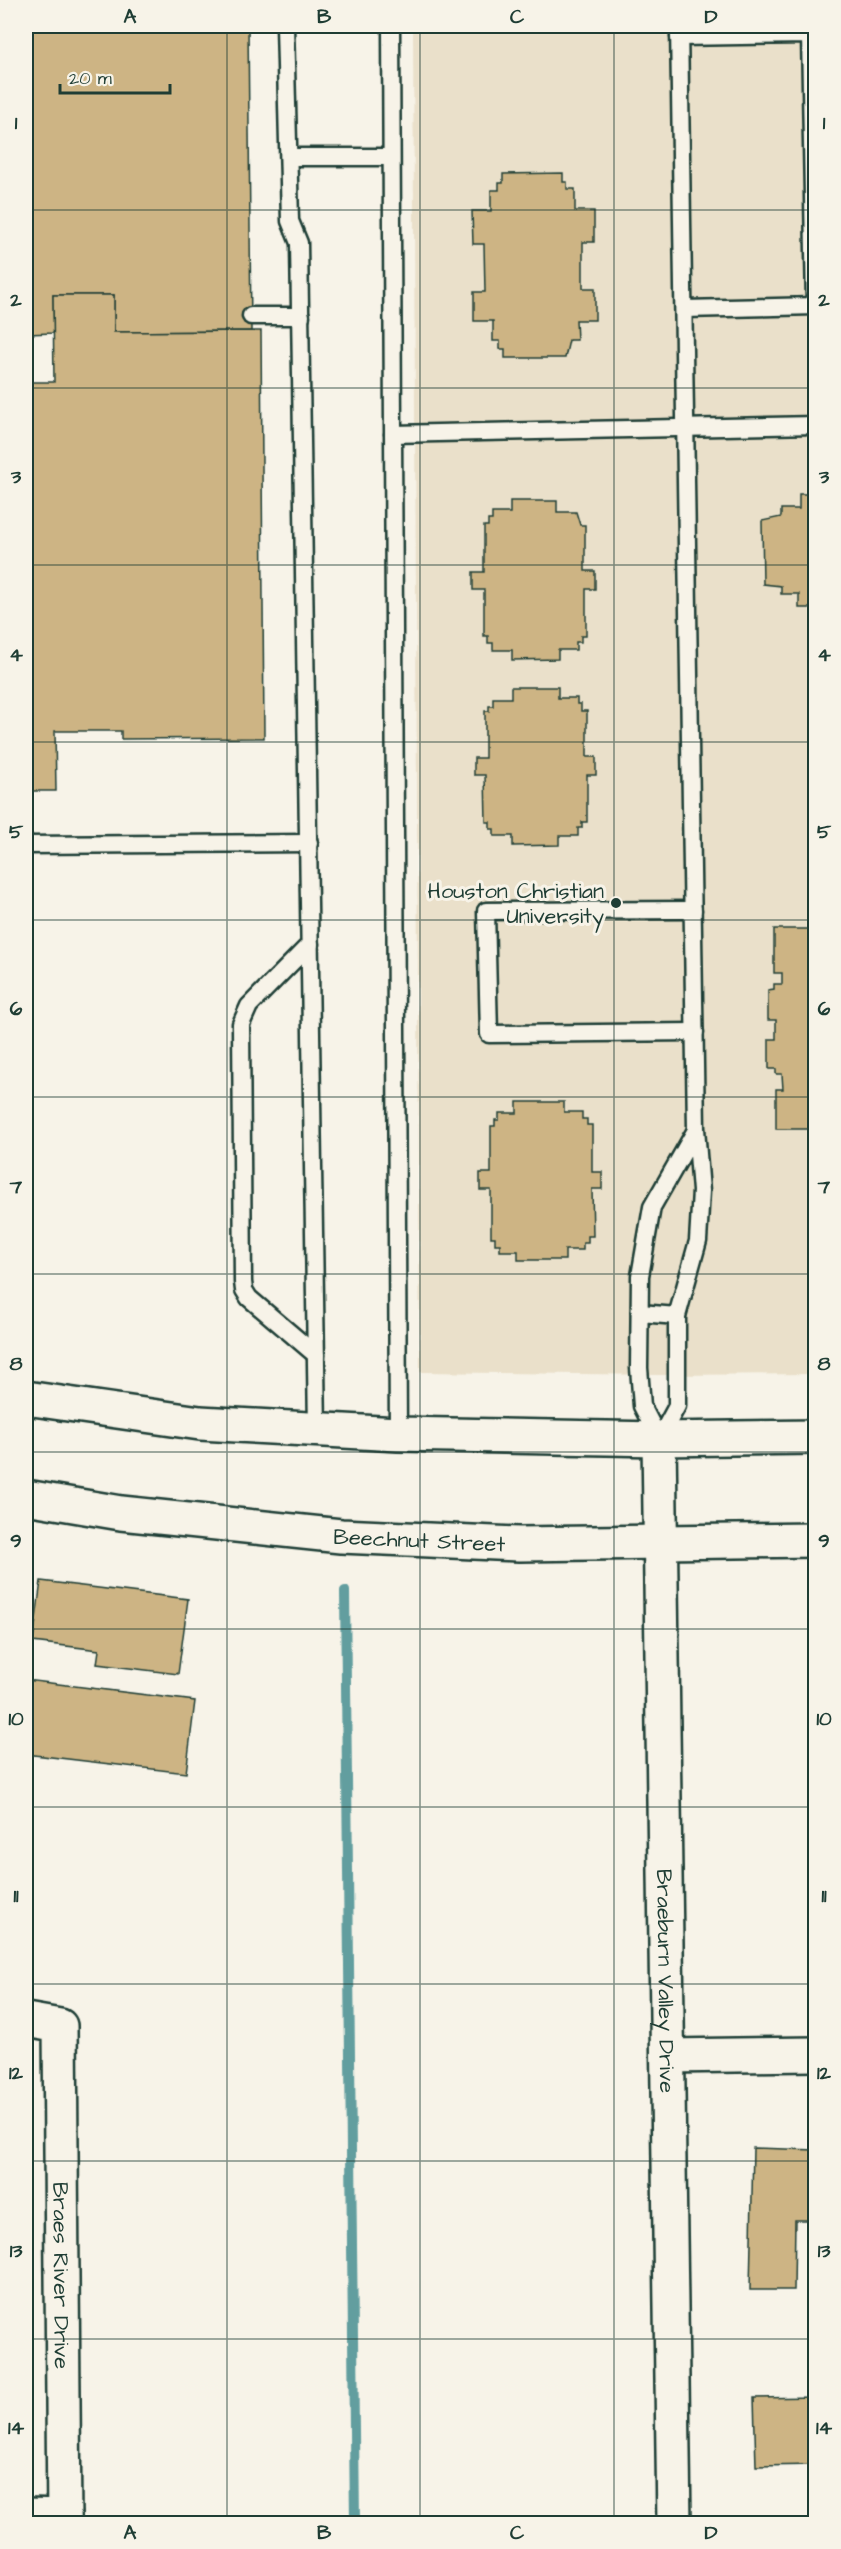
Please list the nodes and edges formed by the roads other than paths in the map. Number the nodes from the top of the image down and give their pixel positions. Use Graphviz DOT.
graph roads {
  1 [pos="285,26"];
  2 [pos="391,26"];
  3 [pos="679,31"];
  4 [pos="289,157"];
  5 [pos="392,157"];
  6 [pos="815,306"];
  7 [pos="684,309"];
  8 [pos="251,316"];
  9 [pos="301,316"];
  10 [pos="816,425"];
  11 [pos="685,428"];
  12 [pos="393,434"];
  13 [pos="309,843"];
  14 [pos="26,845"];
  15 [pos="693,910"];
  16 [pos="310,944"];
  17 [pos="695,1032"];
  18 [pos="696,1130"];
  19 [pos="640,1313"];
  20 [pos="677,1316"];
  21 [pos="316,1355"];
  22 [pos="26,1398"];
  23 [pos="317,1430"];
  24 [pos="398,1434"];
  25 [pos="816,1437"];
  26 [pos="659,1438"];
  27 [pos="26,1497"];
  28 [pos="816,1540"];
  29 [pos="660,1542"];
  30 [pos="26,2020"];
  31 [pos="816,2054"];
  32 [pos="668,2056"];
  33 [pos="26,2515"];
  34 [pos="64,2520"];
  35 [pos="674,2523"];
  1 -- 4 [label="lane"];
  2 -- 5 [label="lane"];
  3 -- 6 [label="lane"];
  3 -- 7 [label="lane"];
  4 -- 5 [label="lane"];
  4 -- 9 [label="lane"];
  5 -- 12 [label="lane"];
  6 -- 7 [label="lane"];
  7 -- 11 [label="lane"];
  8 -- 9 [label="lane"];
  9 -- 13 [label="lane"];
  10 -- 11 [label="lane"];
  11 -- 12 [label="lane"];
  11 -- 15 [label="lane"];
  12 -- 24 [label="lane"];
  13 -- 14 [label="lane"];
  13 -- 16 [label="lane"];
  15 -- 17 [label="lane"];
  15 -- 17 [label="lane"];
  16 -- 21 [label="lane"];
  16 -- 21 [label="lane"];
  17 -- 18 [label="lane"];
  18 -- 19 [label="lane"];
  18 -- 20 [label="lane"];
  19 -- 20 [label="lane"];
  19 -- 26 [label="lane"];
  20 -- 26 [label="lane"];
  21 -- 23 [label="lane"];
  22 -- 23 [label="street"];
  23 -- 24 [label="street"];
  24 -- 26 [label="street"];
  25 -- 26 [label="street"];
  26 -- 29 [label="street, Braeburn Valley Drive"];
  27 -- 29 [label="street, Beechnut Street"];
  28 -- 29 [label="street, Beechnut Street"];
  29 -- 32 [label="street, Braeburn Valley Drive"];
  30 -- 34 [label="street, Braes River Drive"];
  31 -- 32 [label="street"];
  32 -- 35 [label="street, Braeburn Valley Drive"];
  33 -- 34 [label="street"];
}
